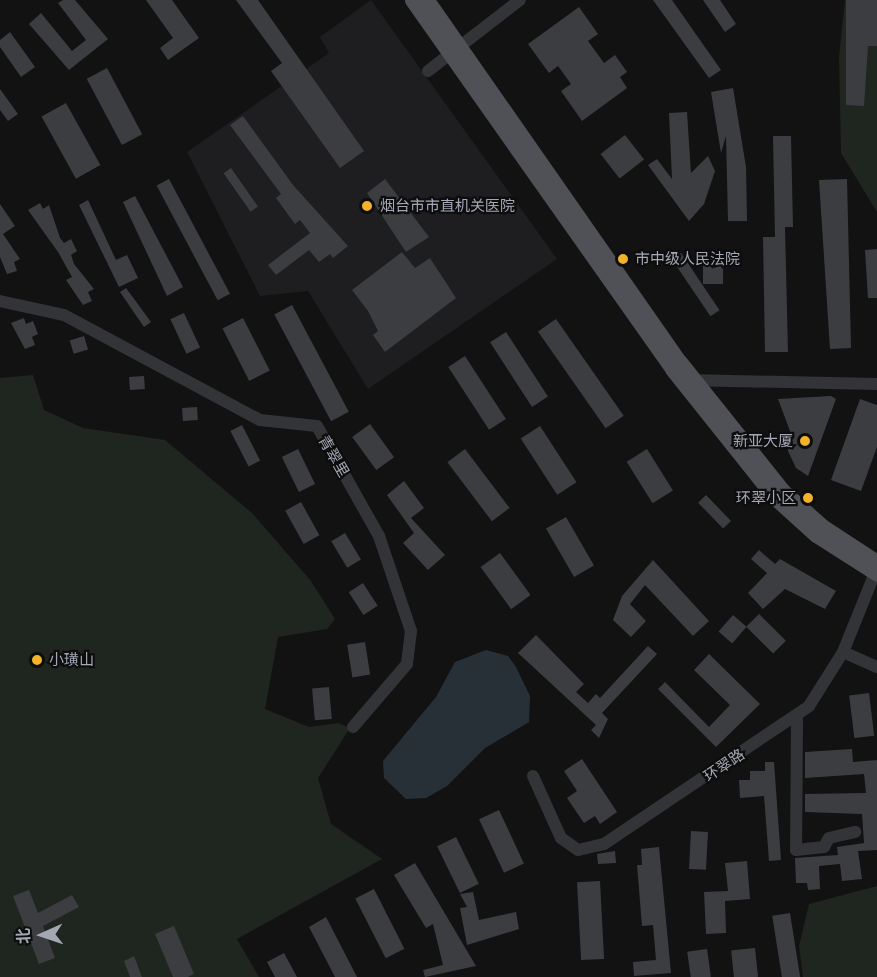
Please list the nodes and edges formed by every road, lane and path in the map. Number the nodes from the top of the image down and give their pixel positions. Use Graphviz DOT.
graph roads {
  1 [pos="412,0"];
  2 [pos="427,0"];
  3 [pos="520,0"];
  4 [pos="454,47"];
  5 [pos="428,71"];
  6 [pos="0,301"];
  7 [pos="687,379"];
  8 [pos="877,384"];
  9 [pos="876,569"];
  10 [pos="843,652"];
  11 [pos="877,667"];
  12 [pos="797,717"];
  13 [pos="353,727"];
  14 [pos="533,776"];
  15 [pos="855,832"];
  1 -- 4 [label="main road"];
  2 -- 4 [label="main road"];
  3 -- 4 [label="street"];
  4 -- 5 [label="street"];
  4 -- 7 [label="main road"];
  6 -- 13 [label="street, 青翠里"];
  7 -- 8 [label="street"];
  7 -- 9 [label="main road"];
  9 -- 10 [label="street, 环翠路"];
  10 -- 11 [label="street"];
  10 -- 12 [label="street, 环翠路"];
  12 -- 14 [label="street, 环翠路"];
  12 -- 15 [label="street"];
}
